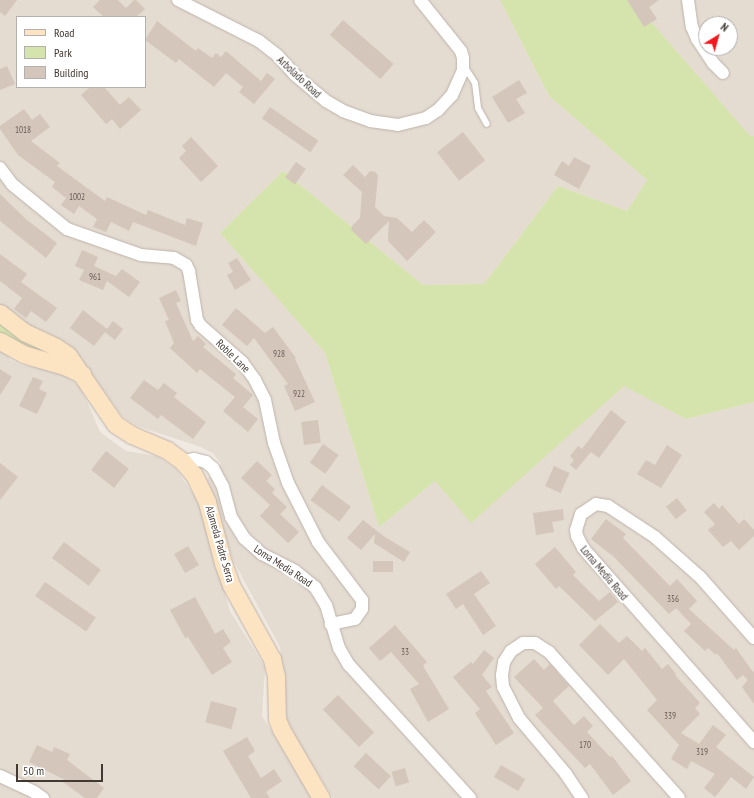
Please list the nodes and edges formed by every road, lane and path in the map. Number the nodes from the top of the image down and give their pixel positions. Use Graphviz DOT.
graph roads {
  1 [pos="178,0"];
  2 [pos="420,0"];
  3 [pos="688,0"];
  4 [pos="463,63"];
  5 [pos="723,73"];
  6 [pos="488,124"];
  7 [pos="0,168"];
  8 [pos="0,313"];
  9 [pos="0,341"];
  10 [pos="82,374"];
  11 [pos="182,461"];
  12 [pos="332,624"];
  13 [pos="754,638"];
  14 [pos="754,742"];
  15 [pos="0,776"];
  16 [pos="43,798"];
  17 [pos="321,798"];
  18 [pos="470,798"];
  19 [pos="582,798"];
  20 [pos="679,798"];
  1 -- 4 [label="street, Arbolado Road"];
  2 -- 4 [label="street"];
  3 -- 5 [label="street"];
  4 -- 6 [label="lane"];
  7 -- 12 [label="street, Roble Lane"];
  8 -- 10 [label="street, Alameda Padre Serra"];
  9 -- 10 [label="street"];
  10 -- 11 [label="street, Alameda Padre Serra"];
  11 -- 12 [label="street, Loma Media Road"];
  11 -- 17 [label="street, Alameda Padre Serra"];
  12 -- 18 [label="street, Loma Media Road"];
  13 -- 14 [label="street, Loma Media Road"];
  15 -- 16 [label="street"];
  19 -- 20 [label="street"];
}
